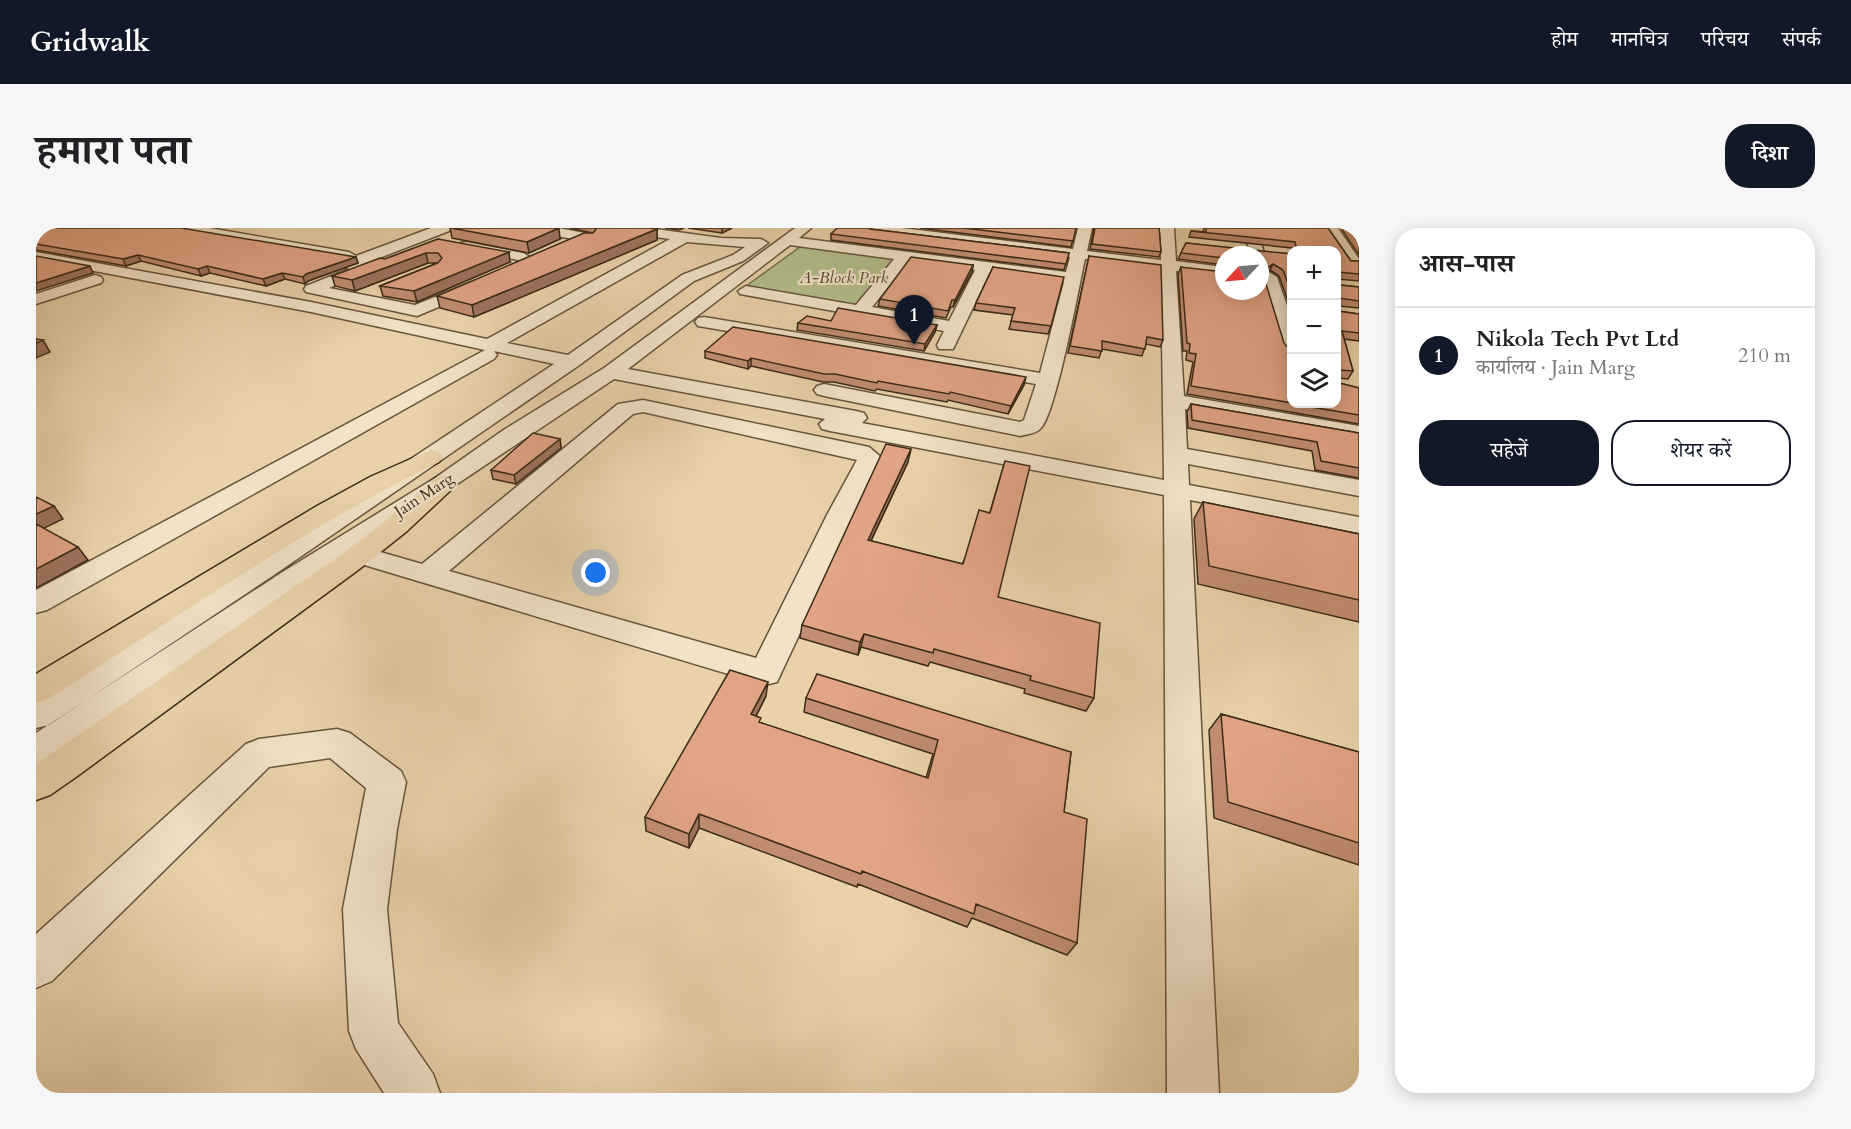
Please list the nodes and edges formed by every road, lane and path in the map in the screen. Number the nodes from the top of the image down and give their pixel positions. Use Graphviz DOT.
graph roads {
  1 [pos="185,228"];
  2 [pos="535,228"];
  3 [pos="618,228"];
  4 [pos="829,228"];
  5 [pos="869,228"];
  6 [pos="1248,228"];
  7 [pos="1331,228"];
  8 [pos="1081,230"];
  9 [pos="445,234"];
  10 [pos="761,236"];
  11 [pos="583,237"];
  12 [pos="685,237"];
  13 [pos="1171,237"];
  14 [pos="797,239"];
  15 [pos="523,240"];
  16 [pos="636,246"];
  17 [pos="1259,246"];
  18 [pos="548,250"];
  19 [pos="1080,254"];
  20 [pos="523,256"];
  21 [pos="906,256"];
  22 [pos="363,258"];
  23 [pos="1341,261"];
  24 [pos="1357,263"];
  25 [pos="40,264"];
  26 [pos="730,265"];
  27 [pos="1169,265"];
  28 [pos="985,266"];
  29 [pos="1215,271"];
  30 [pos="1269,277"];
  31 [pos="1074,278"];
  32 [pos="1287,279"];
  33 [pos="95,280"];
  34 [pos="762,280"];
  35 [pos="1269,283"];
  36 [pos="385,287"];
  37 [pos="260,297"];
  38 [pos="36,298"];
  39 [pos="359,300"];
  40 [pos="1284,305"];
  41 [pos="861,310"];
  42 [pos="336,312"];
  43 [pos="704,322"];
  44 [pos="1287,322"];
  45 [pos="955,327"];
  46 [pos="488,350"];
  47 [pos="938,361"];
  48 [pos="564,367"];
  49 [pos="610,372"];
  50 [pos="1048,380"];
  51 [pos="810,387"];
  52 [pos="1173,400"];
  53 [pos="1309,408"];
  54 [pos="1315,425"];
  55 [pos="1359,433"];
  56 [pos="438,470"];
  57 [pos="1176,474"];
  58 [pos="1359,488"];
  59 [pos="1359,514"];
  60 [pos="1359,525"];
  61 [pos="351,561"];
  62 [pos="429,573"];
  63 [pos="36,603"];
  64 [pos="663,656"];
  65 [pos="36,690"];
  66 [pos="36,715"];
  67 [pos="36,752"];
  68 [pos="36,784"];
  69 [pos="36,965"];
  70 [pos="414,1093"];
  71 [pos="1193,1093"];
  1 -- 22 [label="street"];
  2 -- 11 [label="street"];
  3 -- 12 [label="street"];
  4 -- 14 [label="street"];
  5 -- 19 [label="street"];
  6 -- 17 [label="street"];
  7 -- 24 [label="street"];
  8 -- 19 [label="street"];
  9 -- 20 [label="street"];
  9 -- 22 [label="street"];
  9 -- 39 [label="street"];
  10 -- 14 [label="street, Jain Marg"];
  10 -- 26 [label="street, Jain Marg"];
  11 -- 16 [label="street"];
  11 -- 18 [label="street"];
  12 -- 26 [label="street"];
  12 -- 46 [label="street"];
  13 -- 27 [label="street"];
  14 -- 21 [label="street"];
  14 -- 26 [label="street, Jain Marg"];
  15 -- 18 [label="street"];
  18 -- 39 [label="street"];
  19 -- 27 [label="street"];
  19 -- 31 [label="street"];
  21 -- 28 [label="street"];
  21 -- 41 [label="street"];
  22 -- 37 [label="street"];
  23 -- 24 [label="street"];
  25 -- 33 [label="street"];
  25 -- 37 [label="street"];
  26 -- 34 [label="street"];
  26 -- 41 [label="street"];
  26 -- 43 [label="street"];
  26 -- 48 [label="street, Jain Marg"];
  26 -- 49 [label="street, Jain Marg"];
  27 -- 29 [label="street"];
  27 -- 52 [label="street"];
  28 -- 31 [label="street"];
  28 -- 45 [label="street"];
  30 -- 32 [label="street"];
  31 -- 50 [label="street"];
  33 -- 38 [label="street"];
  33 -- 46 [label="street"];
  35 -- 40 [label="street"];
  36 -- 39 [label="street"];
  37 -- 42 [label="street"];
  39 -- 42 [label="street"];
  40 -- 44 [label="street"];
  41 -- 45 [label="street"];
  42 -- 46 [label="street"];
  43 -- 47 [label="street"];
  43 -- 49 [label="street"];
  45 -- 47 [label="street"];
  46 -- 48 [label="street"];
  46 -- 63 [label="street"];
  47 -- 50 [label="street"];
  48 -- 56 [label="street, Jain Marg"];
  49 -- 56 [label="street, Jain Marg"];
  49 -- 57 [label="street"];
  50 -- 51 [label="street"];
  52 -- 54 [label="street"];
  52 -- 57 [label="street"];
  53 -- 54 [label="street"];
  54 -- 55 [label="street"];
  56 -- 61 [label="main road"];
  56 -- 65 [label="main road"];
  56 -- 66 [label="street, Jain Marg"];
  56 -- 67 [label="street, Jain Marg"];
  57 -- 58 [label="street"];
  57 -- 59 [label="street"];
  57 -- 60 [label="street"];
  57 -- 71 [label="street"];
  61 -- 62 [label="street"];
  61 -- 64 [label="street"];
  61 -- 68 [label="main road"];
  62 -- 62 [label="street"];
  69 -- 70 [label="street"];
}
